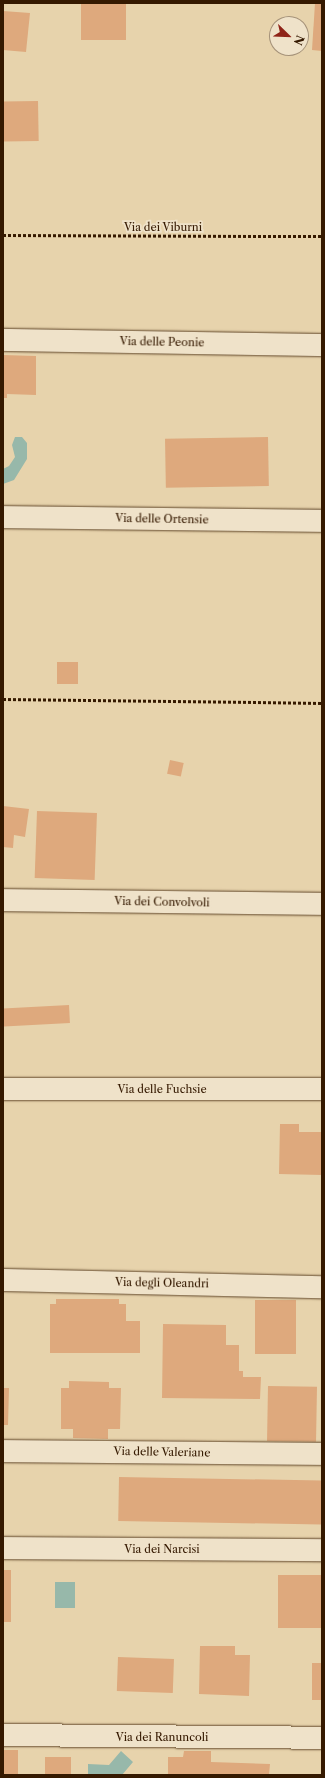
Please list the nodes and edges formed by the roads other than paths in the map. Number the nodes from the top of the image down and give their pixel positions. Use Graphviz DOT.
graph roads {
  1 [pos="3,340"];
  2 [pos="322,345"];
  3 [pos="3,518"];
  4 [pos="322,521"];
  5 [pos="3,900"];
  6 [pos="322,904"];
  7 [pos="3,1089"];
  8 [pos="322,1089"];
  9 [pos="3,1280"];
  10 [pos="322,1287"];
  11 [pos="3,1451"];
  12 [pos="322,1454"];
  13 [pos="3,1548"];
  14 [pos="322,1550"];
  15 [pos="3,1736"];
  16 [pos="322,1738"];
  1 -- 2 [label="street, Via delle Peonie"];
  3 -- 4 [label="street, Via delle Ortensie"];
  5 -- 6 [label="street, Via dei Convolvoli"];
  7 -- 8 [label="street, Via delle Fuchsie"];
  9 -- 10 [label="street, Via degli Oleandri"];
  11 -- 12 [label="street, Via delle Valeriane"];
  13 -- 14 [label="street, Via dei Narcisi"];
  15 -- 16 [label="street, Via dei Ranuncoli"];
}
